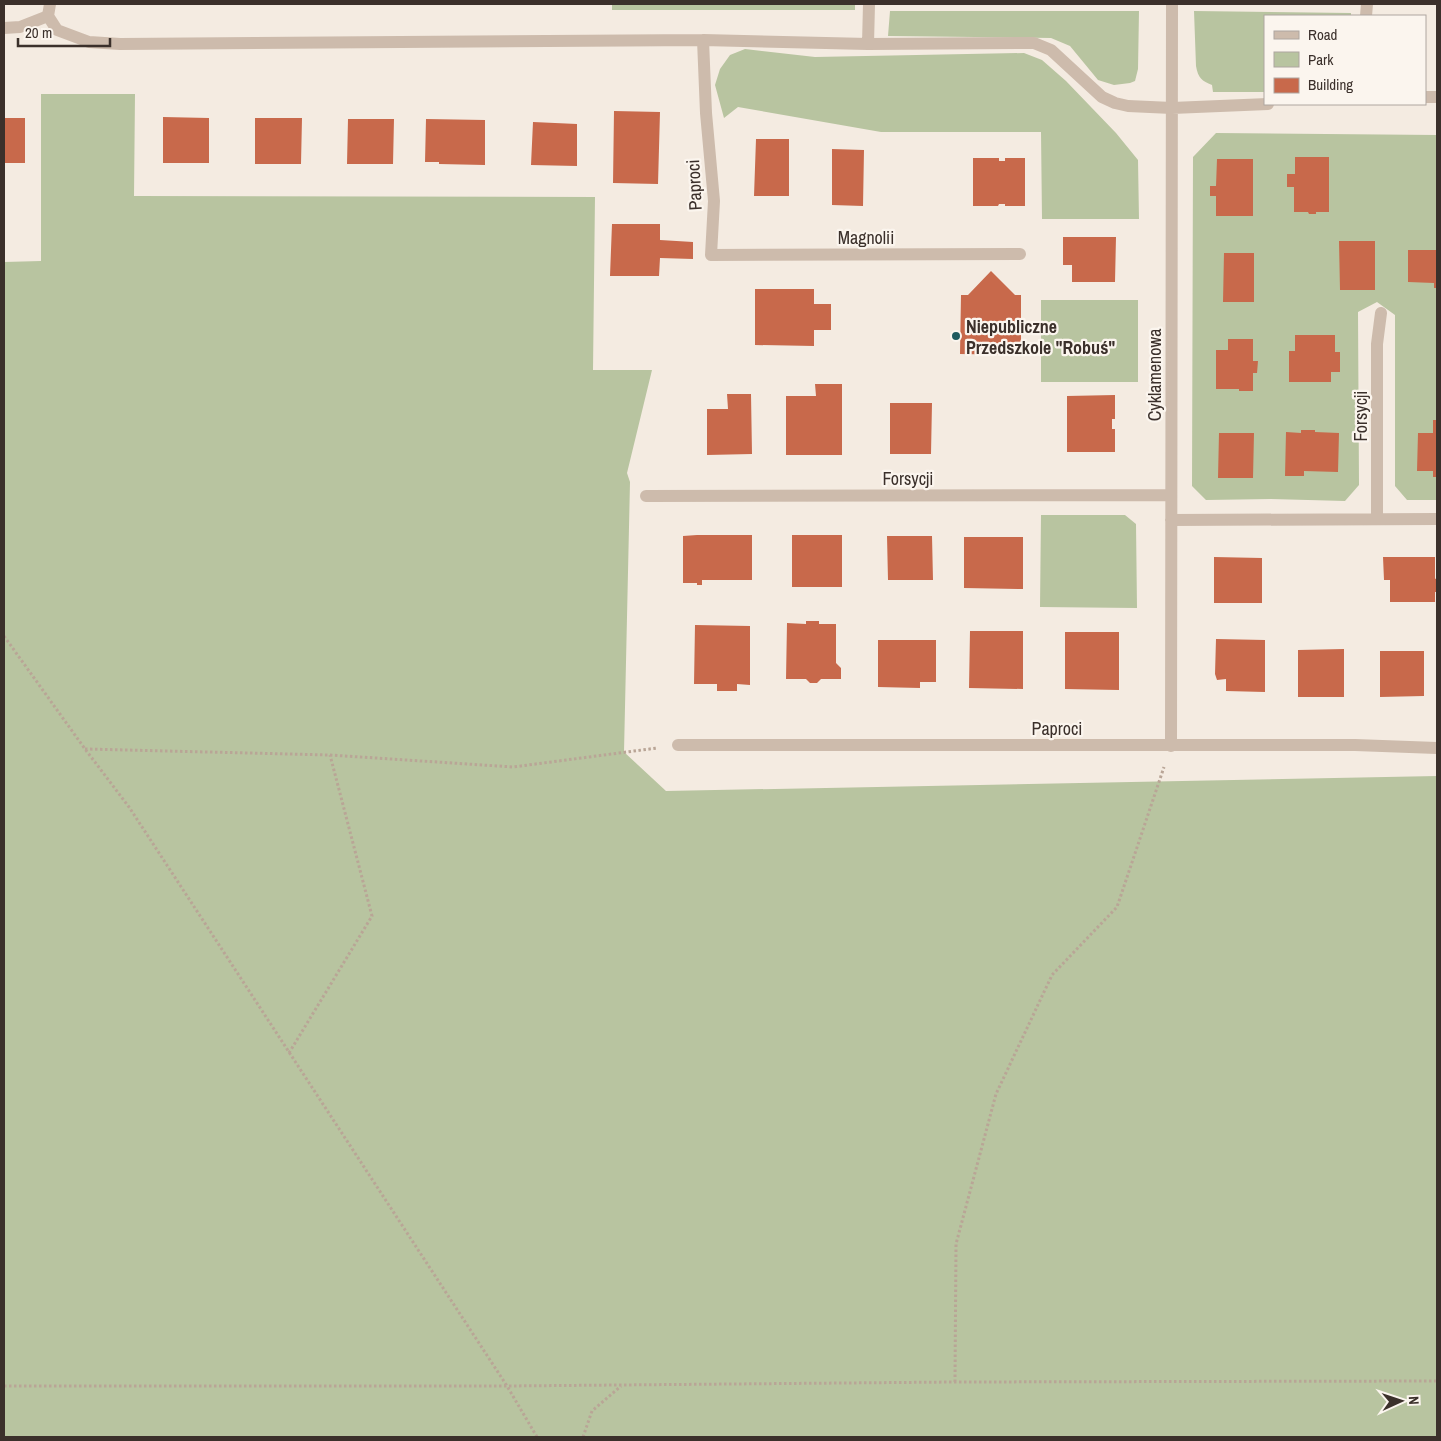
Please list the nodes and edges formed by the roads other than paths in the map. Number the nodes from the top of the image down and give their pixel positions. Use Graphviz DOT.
graph roads {
  1 [pos="869,4"];
  2 [pos="1172,4"];
  3 [pos="49,10"];
  4 [pos="4,28"];
  5 [pos="703,40"];
  6 [pos="868,44"];
  7 [pos="1264,104"];
  8 [pos="1172,108"];
  9 [pos="711,254"];
  10 [pos="1020,254"];
  11 [pos="1381,313"];
  12 [pos="1171,495"];
  13 [pos="646,496"];
  14 [pos="1377,519"];
  15 [pos="1437,519"];
  16 [pos="1171,520"];
  17 [pos="678,745"];
  18 [pos="1171,746"];
  19 [pos="1437,748"];
  1 -- 6 [label="street"];
  2 -- 8 [label="street, Cyklamenowa"];
  3 -- 4 [label="street"];
  3 -- 5 [label="street"];
  5 -- 6 [label="street"];
  5 -- 9 [label="street, Paproci"];
  6 -- 8 [label="street"];
  7 -- 8 [label="street"];
  8 -- 12 [label="street, Cyklamenowa"];
  9 -- 10 [label="street, Magnolii"];
  11 -- 14 [label="street, Forsycji"];
  12 -- 13 [label="street, Forsycji"];
  12 -- 16 [label="street, Cyklamenowa"];
  14 -- 15 [label="street"];
  14 -- 16 [label="street"];
  16 -- 18 [label="street, Cyklamenowa"];
  17 -- 18 [label="street, Paproci"];
  18 -- 19 [label="street, Paproci"];
}
